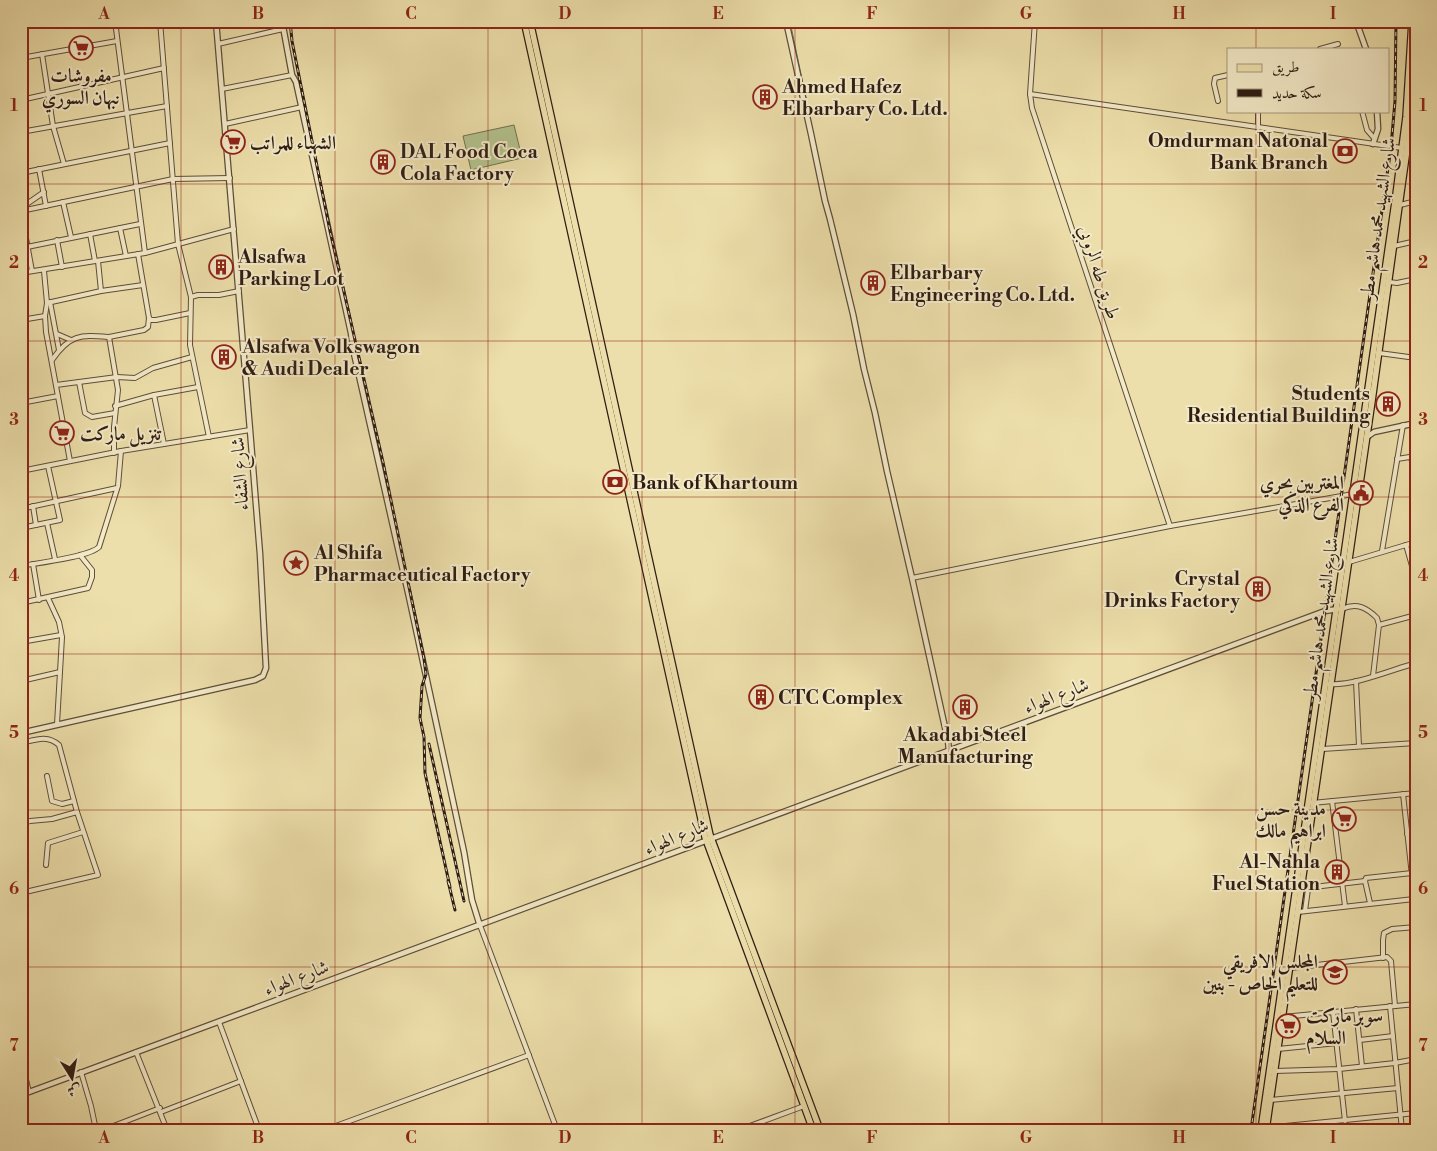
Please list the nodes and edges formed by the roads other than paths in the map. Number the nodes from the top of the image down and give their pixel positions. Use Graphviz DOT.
graph roads {
  1 [pos="114,21"];
  2 [pos="160,21"];
  3 [pos="216,21"];
  4 [pos="282,21"];
  5 [pos="524,21"];
  6 [pos="530,21"];
  7 [pos="786,21"];
  8 [pos="1035,21"];
  9 [pos="1356,21"];
  10 [pos="1412,21"];
  11 [pos="283,29"];
  12 [pos="117,41"];
  13 [pos="218,44"];
  14 [pos="1338,44"];
  15 [pos="1324,48"];
  16 [pos="1366,48"];
  17 [pos="42,54"];
  18 [pos="21,58"];
  19 [pos="1416,60"];
  20 [pos="536,63"];
  21 [pos="164,68"];
  22 [pos="292,75"];
  23 [pos="1227,75"];
  24 [pos="121,77"];
  25 [pos="1413,82"];
  26 [pos="222,89"];
  27 [pos="48,94"];
  28 [pos="1030,94"];
  29 [pos="21,100"];
  30 [pos="1218,102"];
  31 [pos="167,106"];
  32 [pos="302,107"];
  33 [pos="1258,112"];
  34 [pos="1362,112"];
  35 [pos="1377,112"];
  36 [pos="126,113"];
  37 [pos="225,124"];
  38 [pos="53,126"];
  39 [pos="1258,128"];
  40 [pos="21,132"];
  41 [pos="1374,138"];
  42 [pos="170,143"];
  43 [pos="1372,144"];
  44 [pos="1402,148"];
  45 [pos="131,150"];
  46 [pos="64,164"];
  47 [pos="39,169"];
  48 [pos="21,174"];
  49 [pos="230,178"];
  50 [pos="173,179"];
  51 [pos="136,187"];
  52 [pos="44,192"];
  53 [pos="1416,201"];
  54 [pos="63,202"];
  55 [pos="1400,205"];
  56 [pos="46,206"];
  57 [pos="21,210"];
  58 [pos="140,224"];
  59 [pos="120,228"];
  60 [pos="234,229"];
  61 [pos="23,231"];
  62 [pos="90,234"];
  63 [pos="72,237"];
  64 [pos="57,240"];
  65 [pos="1416,241"];
  66 [pos="178,244"];
  67 [pos="27,246"];
  68 [pos="1394,246"];
  69 [pos="145,252"];
  70 [pos="138,254"];
  71 [pos="126,256"];
  72 [pos="96,261"];
  73 [pos="62,267"];
  74 [pos="44,271"];
  75 [pos="32,272"];
  76 [pos="21,273"];
  77 [pos="1416,279"];
  78 [pos="1388,282"];
  79 [pos="144,285"];
  80 [pos="101,291"];
  81 [pos="239,291"];
  82 [pos="191,297"];
  83 [pos="49,302"];
  84 [pos="190,313"];
  85 [pos="45,316"];
  86 [pos="149,318"];
  87 [pos="21,320"];
  88 [pos="57,334"];
  89 [pos="110,337"];
  90 [pos="71,340"];
  91 [pos="59,350"];
  92 [pos="1379,352"];
  93 [pos="192,356"];
  94 [pos="1416,358"];
  95 [pos="52,360"];
  96 [pos="117,377"];
  97 [pos="79,382"];
  98 [pos="56,385"];
  99 [pos="198,387"];
  100 [pos="154,395"];
  101 [pos="58,396"];
  102 [pos="1370,400"];
  103 [pos="1416,402"];
  104 [pos="21,403"];
  105 [pos="115,406"];
  106 [pos="115,413"];
  107 [pos="1415,423"];
  108 [pos="1403,425"];
  109 [pos="250,430"];
  110 [pos="209,436"];
  111 [pos="1367,437"];
  112 [pos="164,444"];
  113 [pos="21,450"];
  114 [pos="121,451"];
  115 [pos="114,453"];
  116 [pos="1413,456"];
  117 [pos="1397,459"];
  118 [pos="70,461"];
  119 [pos="48,466"];
  120 [pos="23,471"];
  121 [pos="1416,481"];
  122 [pos="117,488"];
  123 [pos="1353,494"];
  124 [pos="55,501"];
  125 [pos="33,506"];
  126 [pos="21,509"];
  127 [pos="47,523"];
  128 [pos="36,525"];
  129 [pos="1170,526"];
  130 [pos="21,528"];
  131 [pos="1416,542"];
  132 [pos="1406,545"];
  133 [pos="1382,551"];
  134 [pos="80,556"];
  135 [pos="55,559"];
  136 [pos="1349,562"];
  137 [pos="33,564"];
  138 [pos="21,566"];
  139 [pos="912,578"];
  140 [pos="1416,580"];
  141 [pos="48,598"];
  142 [pos="39,600"];
  143 [pos="21,603"];
  144 [pos="1340,609"];
  145 [pos="1416,615"];
  146 [pos="1379,625"];
  147 [pos="61,635"];
  148 [pos="21,642"];
  149 [pos="1416,662"];
  150 [pos="60,672"];
  151 [pos="1373,676"];
  152 [pos="21,681"];
  153 [pos="1356,681"];
  154 [pos="1329,684"];
  155 [pos="57,724"];
  156 [pos="21,733"];
  157 [pos="21,743"];
  158 [pos="1416,743"];
  159 [pos="1359,746"];
  160 [pos="1322,749"];
  161 [pos="949,751"];
  162 [pos="47,776"];
  163 [pos="1416,793"];
  164 [pos="1403,794"];
  165 [pos="74,801"];
  166 [pos="1332,802"];
  167 [pos="1312,803"];
  168 [pos="76,812"];
  169 [pos="21,824"];
  170 [pos="83,832"];
  171 [pos="1416,833"];
  172 [pos="1407,834"];
  173 [pos="709,839"];
  174 [pos="46,865"];
  175 [pos="1412,874"];
  176 [pos="1365,881"];
  177 [pos="1342,884"];
  178 [pos="1302,888"];
  179 [pos="21,893"];
  180 [pos="1414,899"];
  181 [pos="1370,903"];
  182 [pos="1346,906"];
  183 [pos="1305,911"];
  184 [pos="1298,912"];
  185 [pos="1416,912"];
  186 [pos="480,926"];
  187 [pos="1416,927"];
  188 [pos="1383,958"];
  189 [pos="1290,968"];
  190 [pos="766,996"];
  191 [pos="1416,1004"];
  192 [pos="1390,1006"];
  193 [pos="1395,1006"];
  194 [pos="1356,1010"];
  195 [pos="1333,1012"];
  196 [pos="1283,1016"];
  197 [pos="219,1022"];
  198 [pos="1393,1036"];
  199 [pos="1360,1040"];
  200 [pos="1337,1043"];
  201 [pos="1278,1049"];
  202 [pos="136,1052"];
  203 [pos="529,1055"];
  204 [pos="1416,1059"];
  205 [pos="21,1060"];
  206 [pos="1395,1063"];
  207 [pos="1362,1066"];
  208 [pos="1339,1068"];
  209 [pos="1275,1071"];
  210 [pos="81,1072"];
  211 [pos="241,1081"];
  212 [pos="1398,1088"];
  213 [pos="29,1092"];
  214 [pos="1342,1094"];
  215 [pos="21,1095"];
  216 [pos="1270,1100"];
  217 [pos="804,1106"];
  218 [pos="160,1110"];
  219 [pos="1416,1113"];
  220 [pos="1401,1115"];
  221 [pos="1345,1120"];
  222 [pos="1330,1122"];
  223 [pos="1265,1129"];
  224 [pos="96,1130"];
  225 [pos="103,1130"];
  226 [pos="167,1130"];
  227 [pos="259,1130"];
  228 [pos="325,1130"];
  229 [pos="557,1130"];
  230 [pos="739,1130"];
  231 [pos="813,1130"];
  232 [pos="820,1130"];
  233 [pos="1331,1130"];
  234 [pos="1402,1130"];
  1 -- 12 [label="street"];
  2 -- 21 [label="street"];
  3 -- 13 [label="street, شارع الشفاء"];
  4 -- 11 [label="street"];
  5 -- 20 [label="main road"];
  6 -- 20 [label="main road"];
  7 -- 139 [label="street"];
  8 -- 28 [label="street, طريق طه الروبي"];
  9 -- 16 [label="street"];
  10 -- 25 [label="main road, شارع الشهيد محمد هاشم مطر"];
  11 -- 13 [label="street"];
  11 -- 22 [label="street"];
  12 -- 17 [label="street"];
  12 -- 24 [label="street"];
  13 -- 26 [label="street, شارع الشفاء"];
  14 -- 15 [label="street"];
  17 -- 18 [label="street"];
  17 -- 27 [label="street"];
  19 -- 25 [label="main road, شارع الشهيد محمد هاشم مطر"];
  20 -- 173 [label="main road"];
  21 -- 24 [label="street"];
  21 -- 31 [label="street"];
  22 -- 26 [label="street"];
  22 -- 32 [label="street"];
  23 -- 30 [label="street"];
  24 -- 27 [label="street"];
  24 -- 36 [label="street"];
  25 -- 44 [label="main road, شارع الشهيد محمد هاشم مطر"];
  25 -- 55 [label="main road, شارع الشهيد محمد هاشم مطر"];
  26 -- 37 [label="street, شارع الشفاء"];
  27 -- 29 [label="street"];
  27 -- 38 [label="street"];
  28 -- 39 [label="street"];
  28 -- 129 [label="street, طريق طه الروبي"];
  31 -- 36 [label="street"];
  31 -- 42 [label="street"];
  32 -- 37 [label="street"];
  32 -- 186 [label="street"];
  33 -- 39 [label="street"];
  34 -- 41 [label="street"];
  35 -- 41 [label="street"];
  36 -- 38 [label="street"];
  36 -- 45 [label="street"];
  37 -- 49 [label="street, شارع الشفاء"];
  38 -- 40 [label="street"];
  38 -- 46 [label="street"];
  39 -- 43 [label="street"];
  41 -- 43 [label="street"];
  42 -- 45 [label="street"];
  42 -- 50 [label="street"];
  43 -- 44 [label="street"];
  44 -- 102 [label="main road, شارع الشهيد محمد هاشم مطر"];
  45 -- 46 [label="street"];
  45 -- 51 [label="street"];
  46 -- 47 [label="street"];
  47 -- 48 [label="street"];
  47 -- 52 [label="street"];
  49 -- 50 [label="street"];
  49 -- 60 [label="street, شارع الشفاء"];
  50 -- 51 [label="street"];
  50 -- 66 [label="street"];
  51 -- 54 [label="street"];
  51 -- 58 [label="street"];
  52 -- 56 [label="street"];
  52 -- 57 [label="street"];
  53 -- 55 [label="street"];
  54 -- 56 [label="street"];
  54 -- 63 [label="street"];
  55 -- 68 [label="main road, شارع الشهيد محمد هاشم مطر"];
  56 -- 57 [label="street"];
  57 -- 61 [label="street"];
  58 -- 59 [label="street"];
  58 -- 69 [label="street"];
  59 -- 62 [label="street"];
  59 -- 71 [label="street"];
  60 -- 66 [label="street"];
  60 -- 81 [label="street, شارع الشفاء"];
  61 -- 67 [label="street"];
  62 -- 63 [label="street"];
  62 -- 72 [label="street"];
  63 -- 64 [label="street"];
  64 -- 67 [label="street"];
  64 -- 73 [label="street"];
  65 -- 68 [label="street"];
  66 -- 69 [label="street"];
  66 -- 82 [label="street"];
  67 -- 75 [label="street"];
  68 -- 78 [label="main road, شارع الشهيد محمد هاشم مطر"];
  69 -- 70 [label="street"];
  70 -- 71 [label="street"];
  70 -- 79 [label="street"];
  71 -- 72 [label="street"];
  72 -- 73 [label="street"];
  72 -- 80 [label="street"];
  73 -- 74 [label="street"];
  74 -- 75 [label="street"];
  74 -- 83 [label="street"];
  75 -- 76 [label="street"];
  77 -- 78 [label="street"];
  78 -- 92 [label="main road, شارع الشهيد محمد هاشم مطر"];
  79 -- 80 [label="street"];
  79 -- 86 [label="street"];
  80 -- 83 [label="street"];
  81 -- 82 [label="street"];
  81 -- 109 [label="street, شارع الشفاء"];
  82 -- 84 [label="street"];
  83 -- 85 [label="street"];
  83 -- 88 [label="street"];
  84 -- 86 [label="street"];
  84 -- 93 [label="street"];
  85 -- 87 [label="street"];
  85 -- 95 [label="street"];
  86 -- 89 [label="street"];
  88 -- 90 [label="street"];
  88 -- 91 [label="street"];
  89 -- 90 [label="street"];
  89 -- 96 [label="street"];
  90 -- 91 [label="street"];
  91 -- 95 [label="street"];
  92 -- 94 [label="street"];
  92 -- 102 [label="main road, شارع الشهيد محمد هاشم مطر"];
  93 -- 96 [label="street"];
  93 -- 99 [label="street"];
  95 -- 98 [label="street"];
  96 -- 97 [label="street"];
  96 -- 105 [label="street"];
  97 -- 98 [label="street"];
  97 -- 106 [label="street"];
  98 -- 101 [label="street"];
  99 -- 100 [label="street"];
  99 -- 110 [label="street"];
  100 -- 105 [label="street"];
  100 -- 112 [label="street"];
  101 -- 104 [label="street"];
  101 -- 118 [label="street"];
  102 -- 111 [label="main road, شارع الشهيد محمد هاشم مطر"];
  102 -- 123 [label="main road, شارع الشهيد محمد هاشم مطر"];
  103 -- 107 [label="street"];
  105 -- 106 [label="street"];
  106 -- 115 [label="street"];
  107 -- 108 [label="street"];
  108 -- 111 [label="street"];
  108 -- 117 [label="street"];
  109 -- 110 [label="street"];
  109 -- 155 [label="street, شارع الشفاء"];
  110 -- 112 [label="street"];
  111 -- 136 [label="main road, شارع الشهيد محمد هاشم مطر"];
  112 -- 114 [label="street"];
  113 -- 120 [label="street"];
  114 -- 115 [label="street"];
  114 -- 122 [label="street"];
  115 -- 118 [label="street"];
  116 -- 117 [label="street"];
  116 -- 121 [label="street"];
  117 -- 133 [label="street"];
  118 -- 119 [label="street"];
  119 -- 120 [label="street"];
  119 -- 124 [label="street"];
  122 -- 124 [label="street"];
  122 -- 134 [label="street"];
  123 -- 129 [label="street"];
  123 -- 144 [label="main road, شارع الشهيد محمد هاشم مطر"];
  124 -- 125 [label="street"];
  124 -- 127 [label="street"];
  125 -- 126 [label="street"];
  125 -- 128 [label="street"];
  127 -- 128 [label="street"];
  127 -- 135 [label="street"];
  128 -- 130 [label="street"];
  129 -- 139 [label="street"];
  131 -- 132 [label="street"];
  132 -- 133 [label="street"];
  132 -- 140 [label="street"];
  133 -- 136 [label="street"];
  134 -- 135 [label="street"];
  134 -- 141 [label="street"];
  135 -- 137 [label="street"];
  136 -- 144 [label="main road, شارع الشهيد محمد هاشم مطر"];
  137 -- 138 [label="street"];
  137 -- 142 [label="street"];
  139 -- 161 [label="street"];
  141 -- 142 [label="street"];
  141 -- 147 [label="street"];
  142 -- 143 [label="street"];
  144 -- 146 [label="street"];
  144 -- 154 [label="main road, شارع الشهيد محمد هاشم مطر"];
  144 -- 161 [label="street, شارع الهواء"];
  145 -- 146 [label="street"];
  146 -- 151 [label="street"];
  147 -- 148 [label="street"];
  147 -- 150 [label="street"];
  149 -- 151 [label="street"];
  150 -- 152 [label="street"];
  150 -- 155 [label="street"];
  151 -- 153 [label="street"];
  153 -- 154 [label="street"];
  153 -- 159 [label="street"];
  154 -- 160 [label="main road, شارع الشهيد محمد هاشم مطر"];
  154 -- 167 [label="main road, شارع الشهيد محمد هاشم مطر"];
  155 -- 156 [label="street, شارع الشفاء"];
  157 -- 165 [label="street"];
  158 -- 159 [label="street"];
  159 -- 160 [label="street"];
  160 -- 167 [label="main road, شارع الشهيد محمد هاشم مطر"];
  161 -- 173 [label="street, شارع الهواء"];
  162 -- 165 [label="street"];
  163 -- 164 [label="street"];
  164 -- 166 [label="street"];
  164 -- 172 [label="street"];
  165 -- 168 [label="street"];
  166 -- 167 [label="street"];
  166 -- 177 [label="street"];
  167 -- 178 [label="main road, شارع الشهيد محمد هاشم مطر"];
  168 -- 169 [label="street"];
  168 -- 170 [label="street"];
  170 -- 174 [label="street"];
  170 -- 179 [label="street"];
  171 -- 172 [label="street"];
  172 -- 175 [label="street"];
  173 -- 186 [label="street, شارع الهواء"];
  173 -- 190 [label="main road"];
  175 -- 176 [label="street"];
  175 -- 180 [label="street"];
  176 -- 177 [label="street"];
  176 -- 181 [label="street"];
  177 -- 178 [label="street"];
  177 -- 182 [label="street"];
  178 -- 183 [label="street"];
  178 -- 184 [label="main road, شارع الشهيد محمد هاشم مطر"];
  178 -- 223 [label="main road, شارع الشهيد محمد هاشم مطر"];
  180 -- 181 [label="street"];
  180 -- 185 [label="street"];
  181 -- 182 [label="street"];
  182 -- 183 [label="street"];
  183 -- 184 [label="street"];
  184 -- 189 [label="main road, شارع الشهيد محمد هاشم مطر"];
  186 -- 197 [label="street, شارع الهواء"];
  186 -- 203 [label="street"];
  187 -- 188 [label="street"];
  188 -- 189 [label="street"];
  188 -- 193 [label="street"];
  189 -- 196 [label="main road, شارع الشهيد محمد هاشم مطر"];
  190 -- 217 [label="main road"];
  190 -- 232 [label="main road"];
  191 -- 193 [label="street"];
  192 -- 193 [label="street"];
  192 -- 194 [label="street"];
  192 -- 198 [label="street"];
  194 -- 195 [label="street"];
  194 -- 199 [label="street"];
  195 -- 196 [label="street"];
  195 -- 200 [label="street"];
  196 -- 201 [label="main road, شارع الشهيد محمد هاشم مطر"];
  197 -- 202 [label="street, شارع الهواء"];
  197 -- 211 [label="street"];
  198 -- 199 [label="street"];
  198 -- 206 [label="street"];
  199 -- 207 [label="street"];
  200 -- 201 [label="street"];
  200 -- 208 [label="street"];
  201 -- 209 [label="main road, شارع الشهيد محمد هاشم مطر"];
  202 -- 210 [label="street, شارع الهواء"];
  202 -- 218 [label="street"];
  203 -- 228 [label="street"];
  203 -- 229 [label="street"];
  204 -- 206 [label="street"];
  205 -- 213 [label="street"];
  206 -- 207 [label="street"];
  206 -- 212 [label="street"];
  207 -- 208 [label="street"];
  208 -- 209 [label="street"];
  208 -- 214 [label="street"];
  209 -- 216 [label="main road, شارع الشهيد محمد هاشم مطر"];
  210 -- 213 [label="street, شارع الهواء"];
  210 -- 224 [label="street"];
  211 -- 218 [label="street"];
  211 -- 227 [label="street"];
  212 -- 214 [label="street"];
  212 -- 220 [label="street"];
  213 -- 215 [label="street, شارع الهواء"];
  214 -- 216 [label="street"];
  214 -- 221 [label="street"];
  216 -- 223 [label="main road, شارع الشهيد محمد هاشم مطر"];
  217 -- 230 [label="street"];
  217 -- 231 [label="main road"];
  218 -- 225 [label="street"];
  218 -- 226 [label="street"];
  219 -- 220 [label="street"];
  220 -- 221 [label="street"];
  220 -- 234 [label="street"];
  221 -- 222 [label="street"];
  222 -- 223 [label="street"];
  222 -- 233 [label="street"];
}
